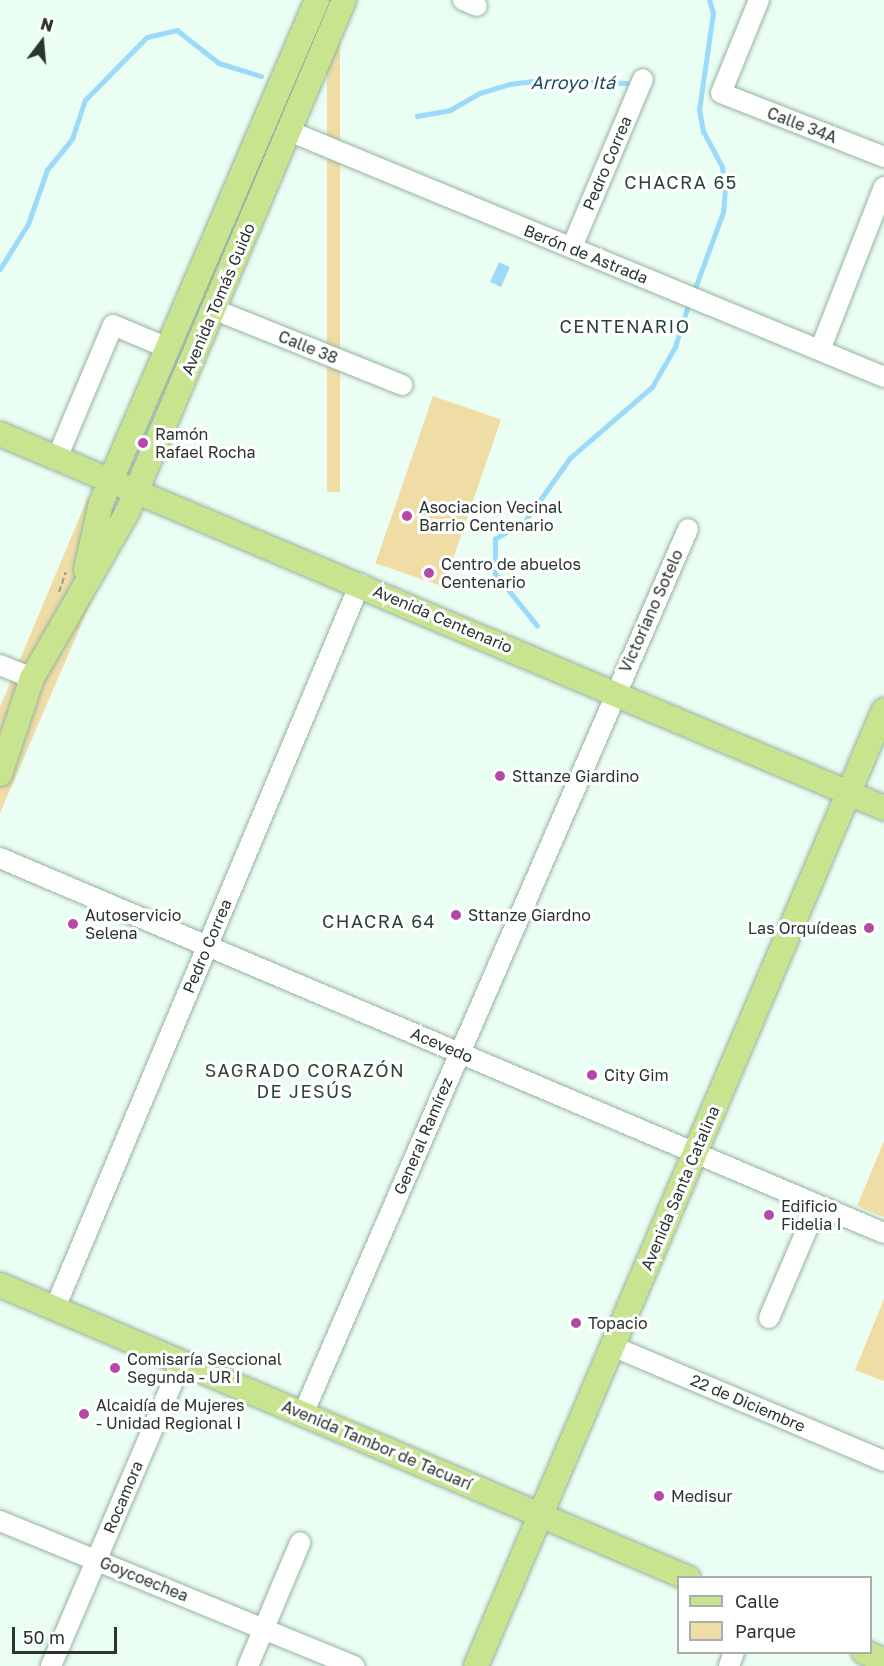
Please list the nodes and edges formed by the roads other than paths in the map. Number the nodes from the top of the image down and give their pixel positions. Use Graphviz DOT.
graph roads {
  1 [pos="317,0"];
  2 [pos="344,0"];
  3 [pos="759,0"];
  4 [pos="643,79"];
  5 [pos="289,131"];
  6 [pos="884,157"];
  7 [pos="884,187"];
  8 [pos="572,248"];
  9 [pos="213,309"];
  10 [pos="168,348"];
  11 [pos="820,350"];
  12 [pos="884,377"];
  13 [pos="402,385"];
  14 [pos="0,434"];
  15 [pos="57,458"];
  16 [pos="112,481"];
  17 [pos="137,489"];
  18 [pos="688,529"];
  19 [pos="360,584"];
  20 [pos="81,593"];
  21 [pos="0,665"];
  22 [pos="32,678"];
  23 [pos="614,692"];
  24 [pos="884,710"];
  25 [pos="0,774"];
  26 [pos="848,793"];
  27 [pos="884,808"];
  28 [pos="0,858"];
  29 [pos="208,946"];
  30 [pos="459,1053"];
  31 [pos="695,1153"];
  32 [pos="817,1206"];
  33 [pos="884,1233"];
  34 [pos="0,1285"];
  35 [pos="55,1308"];
  36 [pos="769,1318"];
  37 [pos="612,1346"];
  38 [pos="181,1362"];
  39 [pos="303,1414"];
  40 [pos="884,1461"];
  41 [pos="541,1514"];
  42 [pos="0,1521"];
  43 [pos="300,1543"];
  44 [pos="96,1561"];
  45 [pos="683,1576"];
  46 [pos="264,1628"];
  47 [pos="866,1654"];
  48 [pos="884,1661"];
  49 [pos="51,1666"];
  50 [pos="248,1666"];
  51 [pos="354,1666"];
  52 [pos="476,1666"];
  1 -- 10 [label="main road, Avenida Tomás Guido"];
  2 -- 5 [label="main road, Avenida Tomás Guido"];
  3 -- 6 [label="street, Calle 34A"];
  4 -- 8 [label="street, Pedro Correa"];
  5 -- 8 [label="street, Berón de Astrada"];
  5 -- 9 [label="main road, Avenida Tomás Guido"];
  7 -- 11 [label="street"];
  8 -- 11 [label="street, Berón de Astrada"];
  9 -- 13 [label="street, Calle 38"];
  9 -- 17 [label="main road, Avenida Tomás Guido"];
  10 -- 15 [label="street"];
  10 -- 16 [label="main road, Avenida Tomás Guido"];
  11 -- 12 [label="street, Berón de Astrada"];
  14 -- 15 [label="main road, Avenida Centenario"];
  15 -- 16 [label="main road, Avenida Centenario"];
  16 -- 17 [label="main road, Avenida Centenario"];
  16 -- 20 [label="main road, Avenida Tomás Guido"];
  17 -- 19 [label="main road, Avenida Centenario"];
  17 -- 20 [label="main road, Avenida Tomás Guido"];
  18 -- 23 [label="street, Victoriano Sotelo"];
  19 -- 23 [label="main road, Avenida Centenario"];
  19 -- 29 [label="street, Pedro Correa"];
  20 -- 22 [label="main road, Avenida Tomás Guido"];
  21 -- 22 [label="street"];
  22 -- 25 [label="main road, Avenida Tomás Guido"];
  23 -- 26 [label="main road, Avenida Centenario"];
  23 -- 30 [label="street, General Ramírez"];
  24 -- 26 [label="main road, Avenida Santa Catalina"];
  26 -- 27 [label="main road, Avenida Centenario"];
  26 -- 31 [label="main road, Avenida Santa Catalina"];
  28 -- 29 [label="street, Acevedo"];
  29 -- 30 [label="street, Acevedo"];
  29 -- 35 [label="street, Pedro Correa"];
  30 -- 31 [label="street, Acevedo"];
  30 -- 39 [label="street, General Ramírez"];
  31 -- 32 [label="street, Acevedo"];
  31 -- 37 [label="main road, Avenida Santa Catalina"];
  32 -- 33 [label="street, Acevedo"];
  32 -- 36 [label="street"];
  34 -- 35 [label="main road, Avenida Tambor de Tacuarí"];
  35 -- 38 [label="main road, Avenida Tambor de Tacuarí"];
  37 -- 40 [label="street, 22 de Diciembre"];
  37 -- 41 [label="main road, Avenida Santa Catalina"];
  38 -- 39 [label="main road, Avenida Tambor de Tacuarí"];
  38 -- 44 [label="street, Rocamora"];
  39 -- 41 [label="main road, Avenida Tambor de Tacuarí"];
  41 -- 45 [label="main road, Avenida Tambor de Tacuarí"];
  41 -- 52 [label="main road, Avenida Santa Catalina"];
  42 -- 44 [label="street, Goycoechea"];
  43 -- 46 [label="street"];
  44 -- 46 [label="street, Goycoechea"];
  44 -- 49 [label="street, Rocamora"];
  46 -- 50 [label="street"];
  46 -- 51 [label="street, Goycoechea"];
  47 -- 48 [label="main road"];
}
